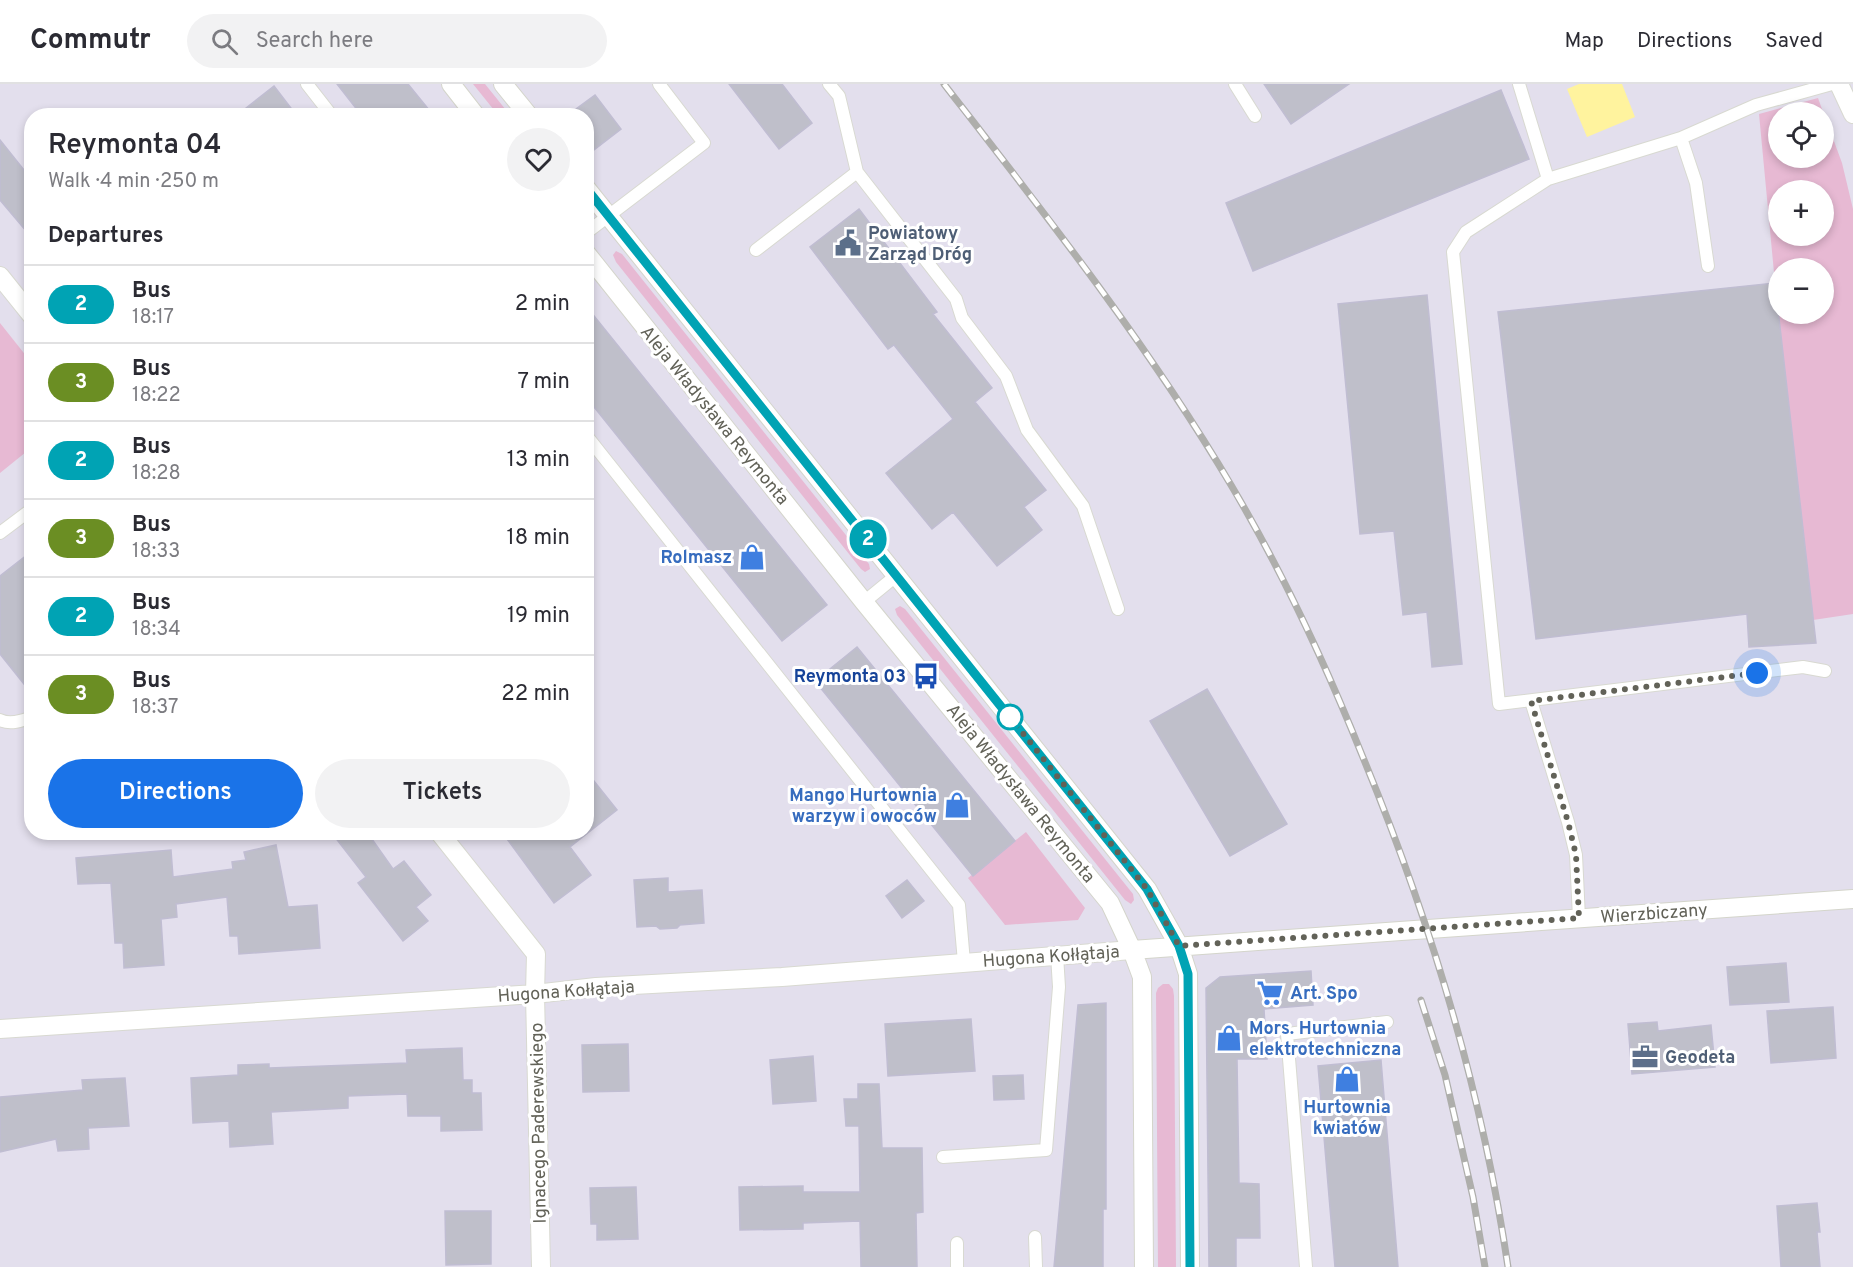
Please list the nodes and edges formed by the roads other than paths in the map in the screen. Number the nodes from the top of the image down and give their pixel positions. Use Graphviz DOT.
graph roads {
  1 [pos="308,84"];
  2 [pos="451,84"];
  3 [pos="503,84"];
  4 [pos="659,84"];
  5 [pos="828,84"];
  6 [pos="1235,84"];
  7 [pos="1519,84"];
  8 [pos="1832,84"];
  9 [pos="1839,84"];
  10 [pos="327,108"];
  11 [pos="470,108"];
  12 [pos="522,108"];
  13 [pos="1853,114"];
  14 [pos="1255,116"];
  15 [pos="1681,138"];
  16 [pos="857,172"];
  17 [pos="1548,179"];
  18 [pos="594,198"];
  19 [pos="609,216"];
  20 [pos="594,227"];
  21 [pos="756,250"];
  22 [pos="594,263"];
  23 [pos="1708,266"];
  24 [pos="2,281"];
  25 [pos="24,307"];
  26 [pos="594,445"];
  27 [pos="24,515"];
  28 [pos="0,533"];
  29 [pos="897,575"];
  30 [pos="864,602"];
  31 [pos="1118,609"];
  32 [pos="1825,671"];
  33 [pos="1531,701"];
  34 [pos="0,720"];
  35 [pos="24,720"];
  36 [pos="445,840"];
  37 [pos="1853,899"];
  38 [pos="1579,918"];
  39 [pos="1179,946"];
  40 [pos="1132,950"];
  41 [pos="1057,956"];
  42 [pos="964,962"];
  43 [pos="535,994"];
  44 [pos="1387,1023"];
  45 [pos="0,1029"];
  46 [pos="943,1157"];
  47 [pos="1035,1237"];
  48 [pos="957,1243"];
  49 [pos="541,1267"];
  50 [pos="957,1267"];
  51 [pos="1036,1267"];
  52 [pos="1144,1267"];
  53 [pos="1190,1267"];
  54 [pos="1306,1267"];
  1 -- 10 [label="lane"];
  2 -- 11 [label="street"];
  3 -- 12 [label="street"];
  4 -- 19 [label="lane"];
  5 -- 16 [label="lane"];
  6 -- 14 [label="lane"];
  7 -- 17 [label="lane"];
  8 -- 15 [label="lane"];
  9 -- 13 [label="street"];
  15 -- 17 [label="lane"];
  15 -- 23 [label="lane"];
  16 -- 21 [label="lane"];
  16 -- 31 [label="lane"];
  17 -- 33 [label="lane"];
  18 -- 19 [label="street"];
  19 -- 20 [label="lane"];
  19 -- 29 [label="street"];
  22 -- 30 [label="street, Aleja Władysława Reymonta"];
  24 -- 25 [label="street"];
  26 -- 42 [label="lane"];
  27 -- 28 [label="lane"];
  29 -- 30 [label="lane"];
  29 -- 39 [label="street"];
  30 -- 40 [label="street, Aleja Władysława Reymonta"];
  32 -- 33 [label="lane"];
  33 -- 38 [label="lane"];
  34 -- 35 [label="lane"];
  36 -- 43 [label="street, Ignacego Paderewskiego"];
  37 -- 38 [label="street, Wierzbiczany"];
  38 -- 39 [label="street, Wierzbiczany"];
  39 -- 40 [label="street, Wierzbiczany"];
  39 -- 53 [label="street"];
  40 -- 41 [label="street, Hugona Kołłątaja"];
  40 -- 52 [label="street, Aleja Władysława Reymonta"];
  41 -- 42 [label="street, Hugona Kołłątaja"];
  41 -- 46 [label="lane"];
  42 -- 43 [label="street, Hugona Kołłątaja"];
  43 -- 45 [label="street, Hugona Kołłątaja"];
  43 -- 49 [label="street, Ignacego Paderewskiego"];
  44 -- 54 [label="lane"];
  47 -- 51 [label="lane"];
  48 -- 50 [label="lane"];
}
